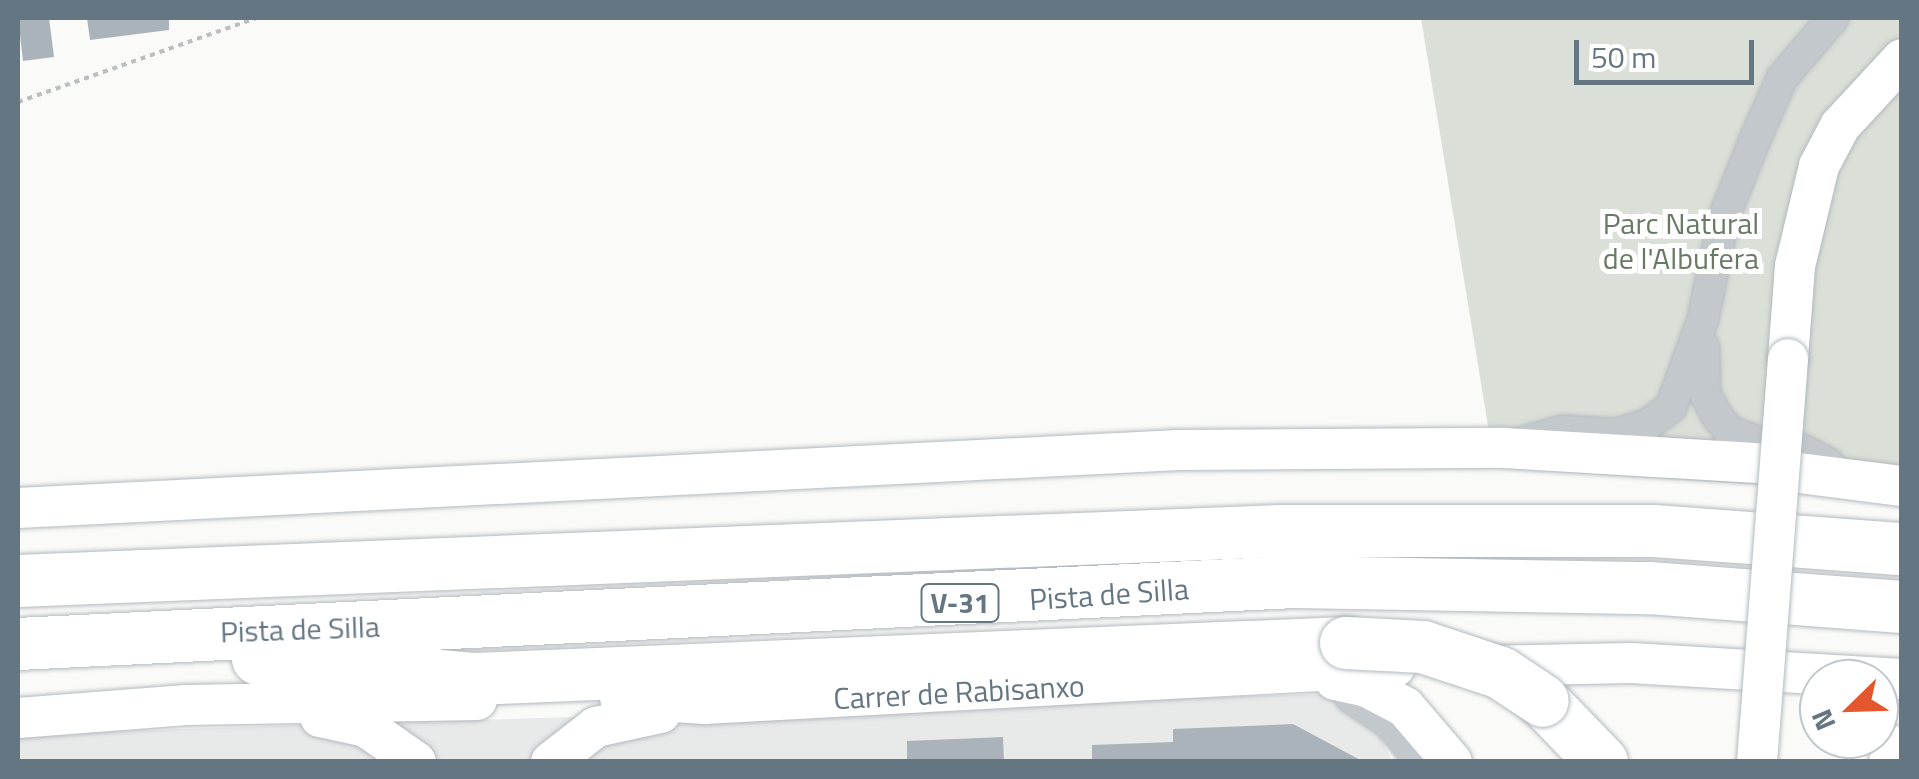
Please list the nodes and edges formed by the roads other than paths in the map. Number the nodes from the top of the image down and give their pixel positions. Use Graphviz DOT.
graph roads {
  1 [pos="1833,18"];
  2 [pos="1902,59"];
  3 [pos="1703,319"];
  4 [pos="1504,448"];
  5 [pos="1760,453"];
  6 [pos="1902,470"];
  7 [pos="1902,486"];
  8 [pos="18,508"];
  9 [pos="1902,549"];
  10 [pos="18,581"];
  11 [pos="1902,607"];
  12 [pos="18,644"];
  13 [pos="18,656"];
  14 [pos="1326,659"];
  15 [pos="1902,679"];
  16 [pos="704,704"];
  17 [pos="161,712"];
  18 [pos="18,718"];
  19 [pos="1902,746"];
  20 [pos="416,762"];
  21 [pos="551,762"];
  22 [pos="1420,762"];
  23 [pos="1452,762"];
  24 [pos="1602,762"];
  25 [pos="1757,762"];
  26 [pos="1889,762"];
  1 -- 3 [label="street"];
  2 -- 25 [label="street, bridge"];
  3 -- 4 [label="street"];
  3 -- 5 [label="street"];
  4 -- 5 [label="street"];
  4 -- 8 [label="street"];
  6 -- 7 [label="street"];
  9 -- 10 [label="highway, Pista de Silla / V-31"];
  11 -- 12 [label="highway, Pista de Silla / V-31"];
  13 -- 14 [label="highway"];
  14 -- 15 [label="street, Carrer de Rabisanxo"];
  14 -- 16 [label="street, Carrer de Rabisanxo"];
  14 -- 22 [label="street"];
  14 -- 23 [label="street"];
  14 -- 24 [label="highway, bridge"];
  16 -- 17 [label="street, Carrer de Rabisanxo"];
  16 -- 21 [label="street"];
  17 -- 18 [label="street, Carrer de Rabisanxo"];
  17 -- 20 [label="street"];
  19 -- 26 [label="street"];
}
